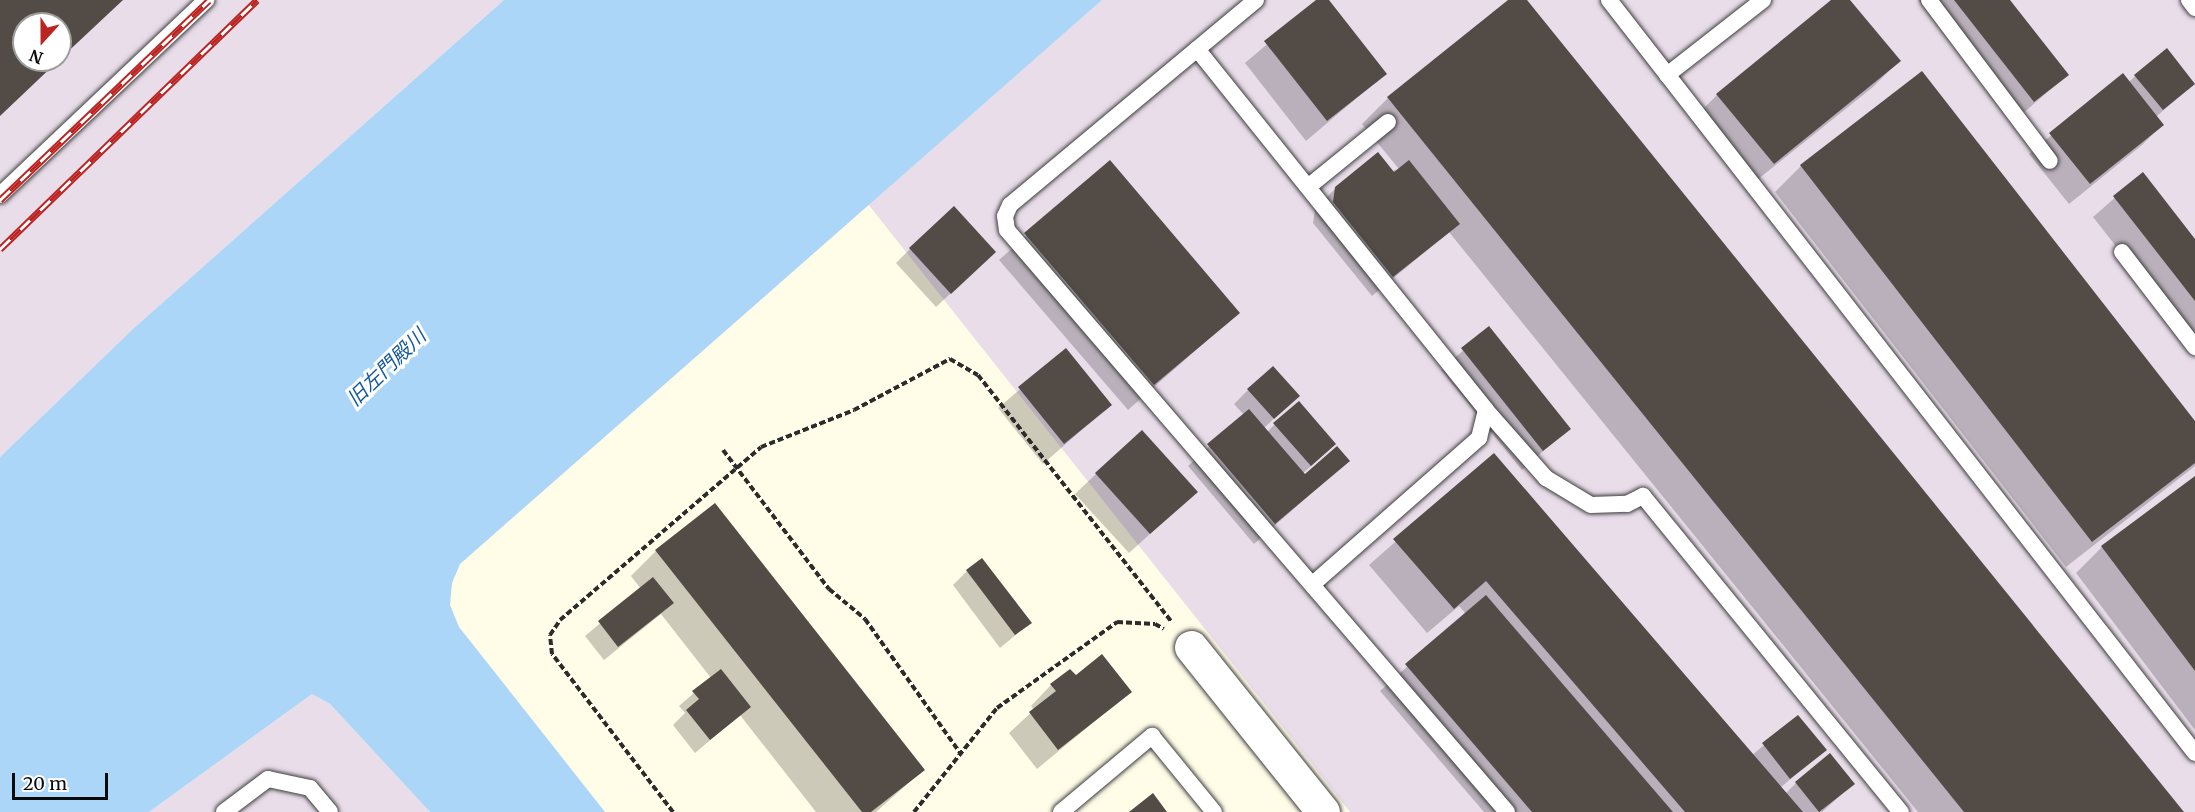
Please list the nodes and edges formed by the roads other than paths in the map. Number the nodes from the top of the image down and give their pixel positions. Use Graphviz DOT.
graph roads {
  1 [pos="206,0"];
  2 [pos="1256,0"];
  3 [pos="1609,0"];
  4 [pos="1763,0"];
  5 [pos="1929,0"];
  6 [pos="2188,0"];
  7 [pos="2195,8"];
  8 [pos="1197,49"];
  9 [pos="1667,75"];
  10 [pos="1388,122"];
  11 [pos="2050,161"];
  12 [pos="1308,187"];
  13 [pos="0,195"];
  14 [pos="2122,252"];
  15 [pos="2195,347"];
  16 [pos="1486,410"];
  17 [pos="1314,583"];
  18 [pos="1191,647"];
  19 [pos="2195,753"];
  20 [pos="224,812"];
  21 [pos="330,812"];
  22 [pos="1061,812"];
  23 [pos="1214,812"];
  24 [pos="1323,812"];
  25 [pos="1507,812"];
  26 [pos="1901,812"];
  1 -- 13 [label="lane"];
  2 -- 8 [label="lane"];
  3 -- 9 [label="lane"];
  4 -- 9 [label="lane"];
  5 -- 11 [label="lane"];
  6 -- 7 [label="lane"];
  8 -- 12 [label="lane"];
  8 -- 17 [label="lane"];
  9 -- 19 [label="lane"];
  10 -- 12 [label="lane"];
  12 -- 16 [label="lane"];
  14 -- 15 [label="lane"];
  16 -- 17 [label="lane"];
  16 -- 26 [label="lane"];
  17 -- 25 [label="lane"];
  18 -- 24 [label="street"];
  20 -- 21 [label="lane"];
  22 -- 23 [label="lane"];
}
